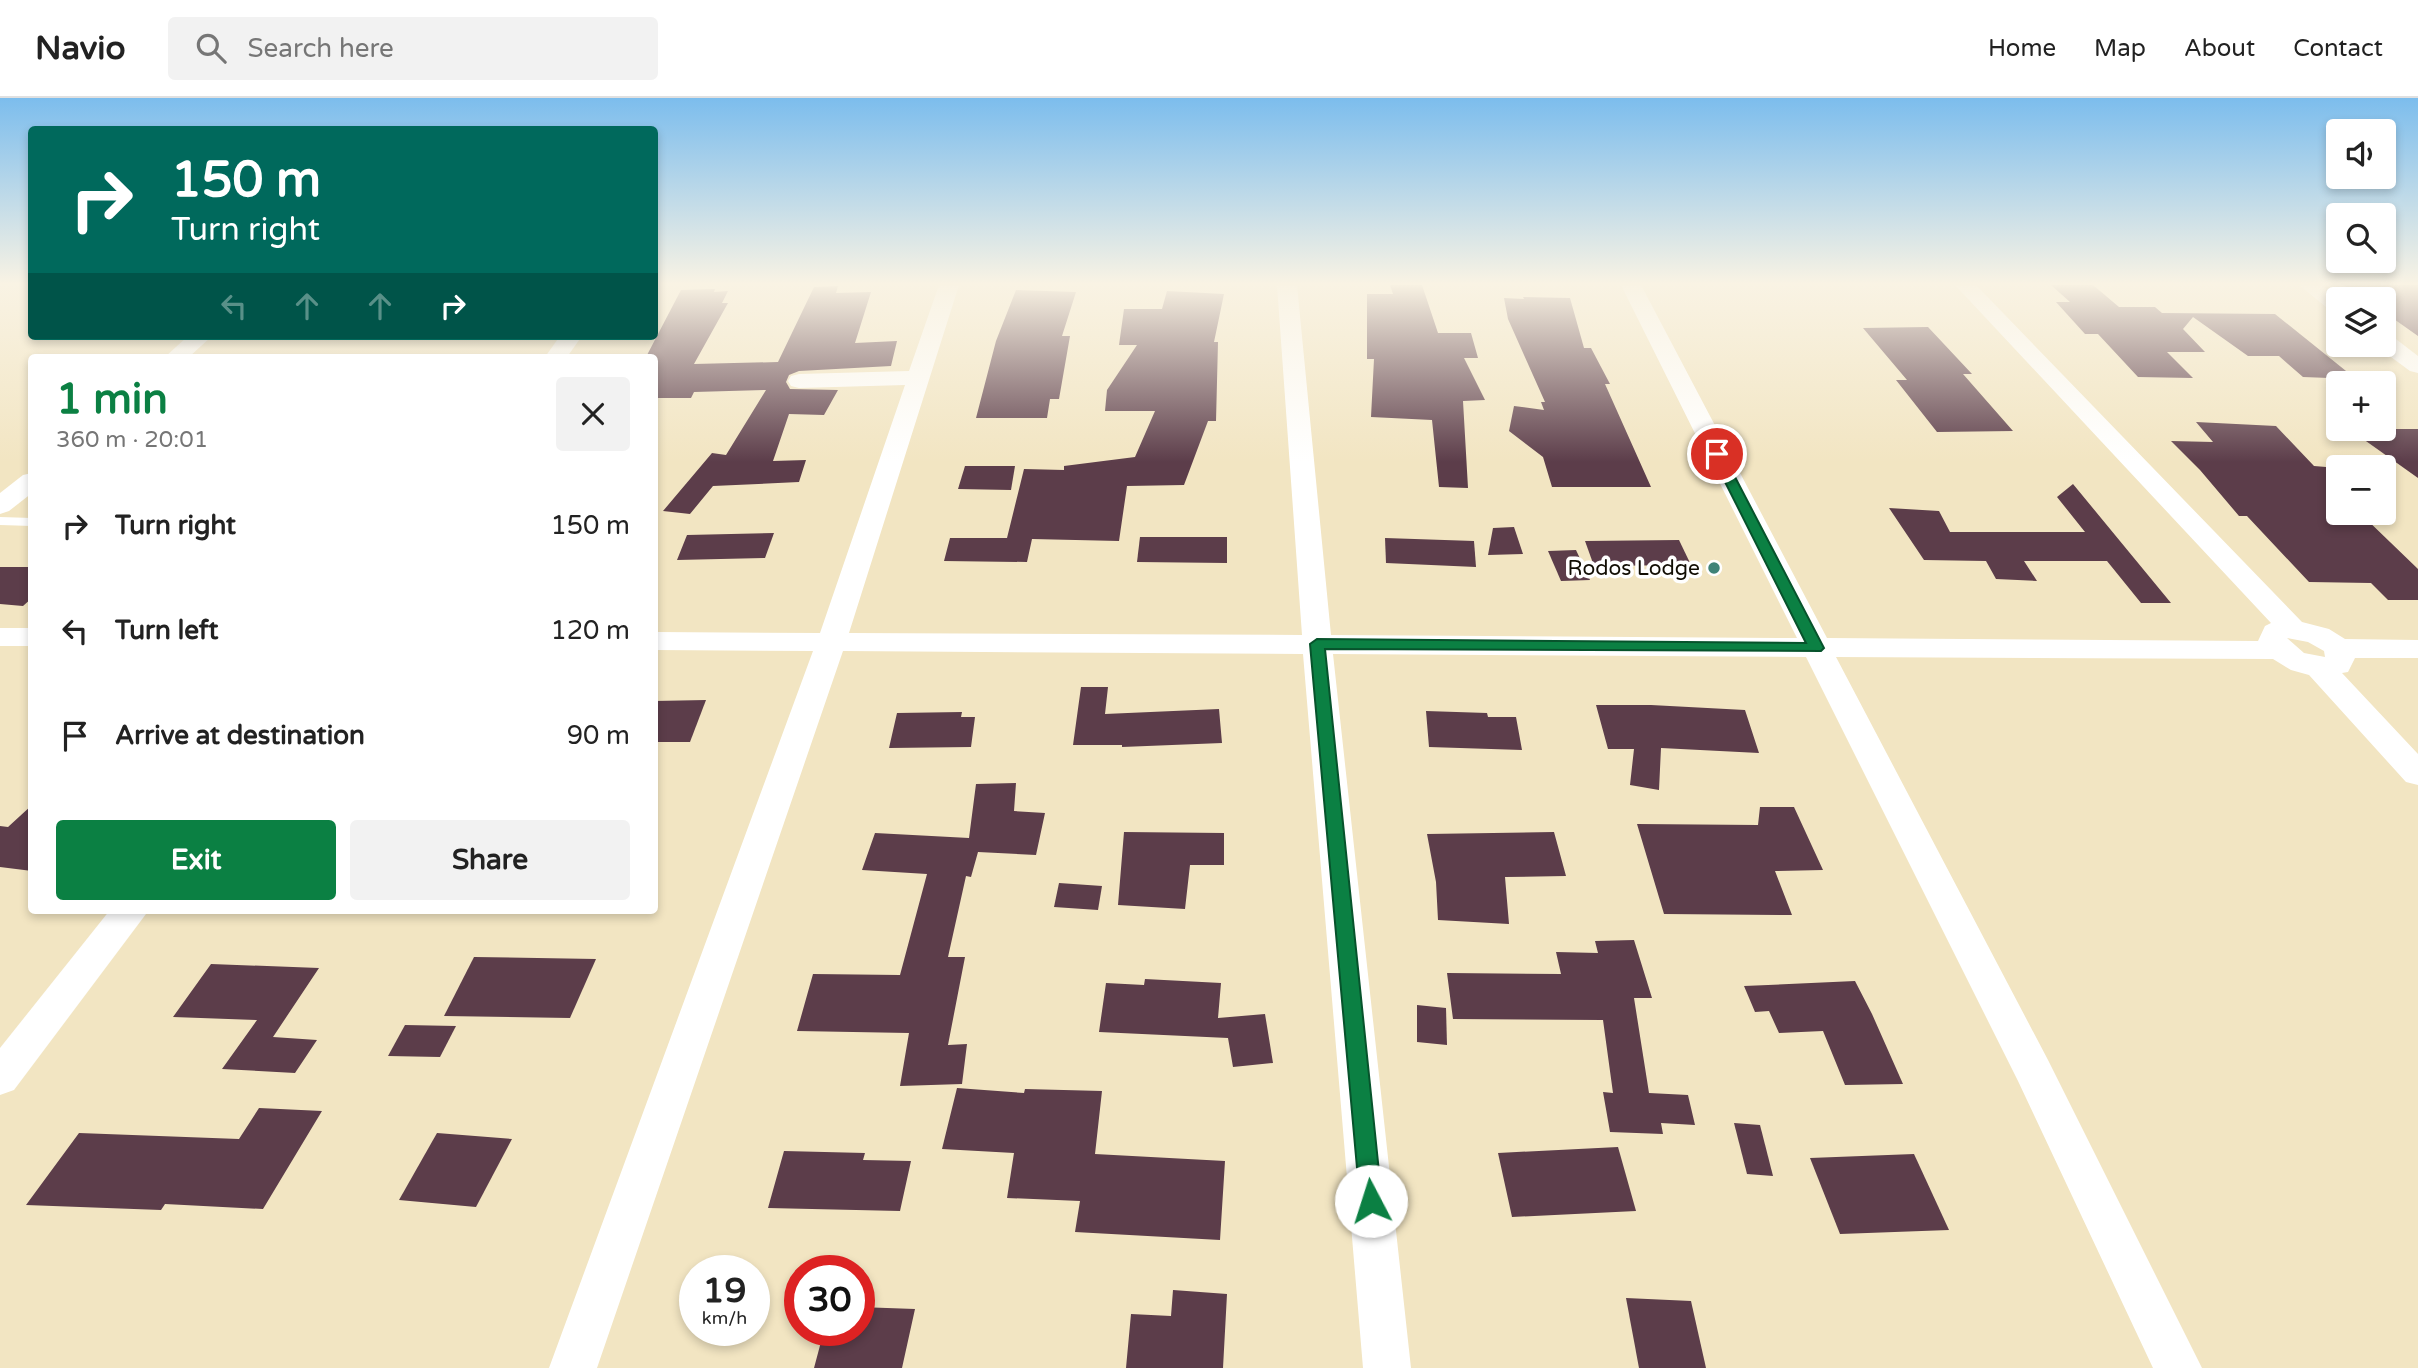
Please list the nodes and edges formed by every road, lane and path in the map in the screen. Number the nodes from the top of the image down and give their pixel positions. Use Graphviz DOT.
graph roads {
  1 [pos="929,344"];
  2 [pos="1292,344"];
  3 [pos="1661,344"];
  4 [pos="2019,344"];
  5 [pos="2396,350"];
  6 [pos="2418,366"];
  7 [pos="918,378"];
  8 [pos="799,381"];
  9 [pos="28,483"];
  10 [pos="0,506"];
  11 [pos="0,521"];
  12 [pos="28,522"];
  13 [pos="0,637"];
  14 [pos="28,637"];
  15 [pos="2286,639"];
  16 [pos="658,641"];
  17 [pos="831,643"];
  18 [pos="1317,644"];
  19 [pos="1816,648"];
  20 [pos="2418,649"];
  21 [pos="2328,657"];
  22 [pos="2418,774"];
  23 [pos="128,914"];
  24 [pos="0,1078"];
  25 [pos="573,1368"];
  26 [pos="1387,1368"];
  27 [pos="2178,1368"];
  1 -- 7 [label="street"];
  2 -- 18 [label="street"];
  3 -- 19 [label="street"];
  4 -- 15 [label="street"];
  5 -- 6 [label="street"];
  7 -- 8 [label="street"];
  7 -- 17 [label="street"];
  9 -- 10 [label="street"];
  11 -- 12 [label="lane"];
  13 -- 14 [label="street"];
  15 -- 19 [label="street"];
  15 -- 21 [label="street"];
  16 -- 17 [label="street"];
  17 -- 18 [label="street"];
  17 -- 25 [label="street"];
  18 -- 19 [label="street"];
  18 -- 26 [label="street"];
  19 -- 27 [label="street"];
  20 -- 21 [label="street"];
  21 -- 22 [label="street"];
  23 -- 24 [label="street"];
}
